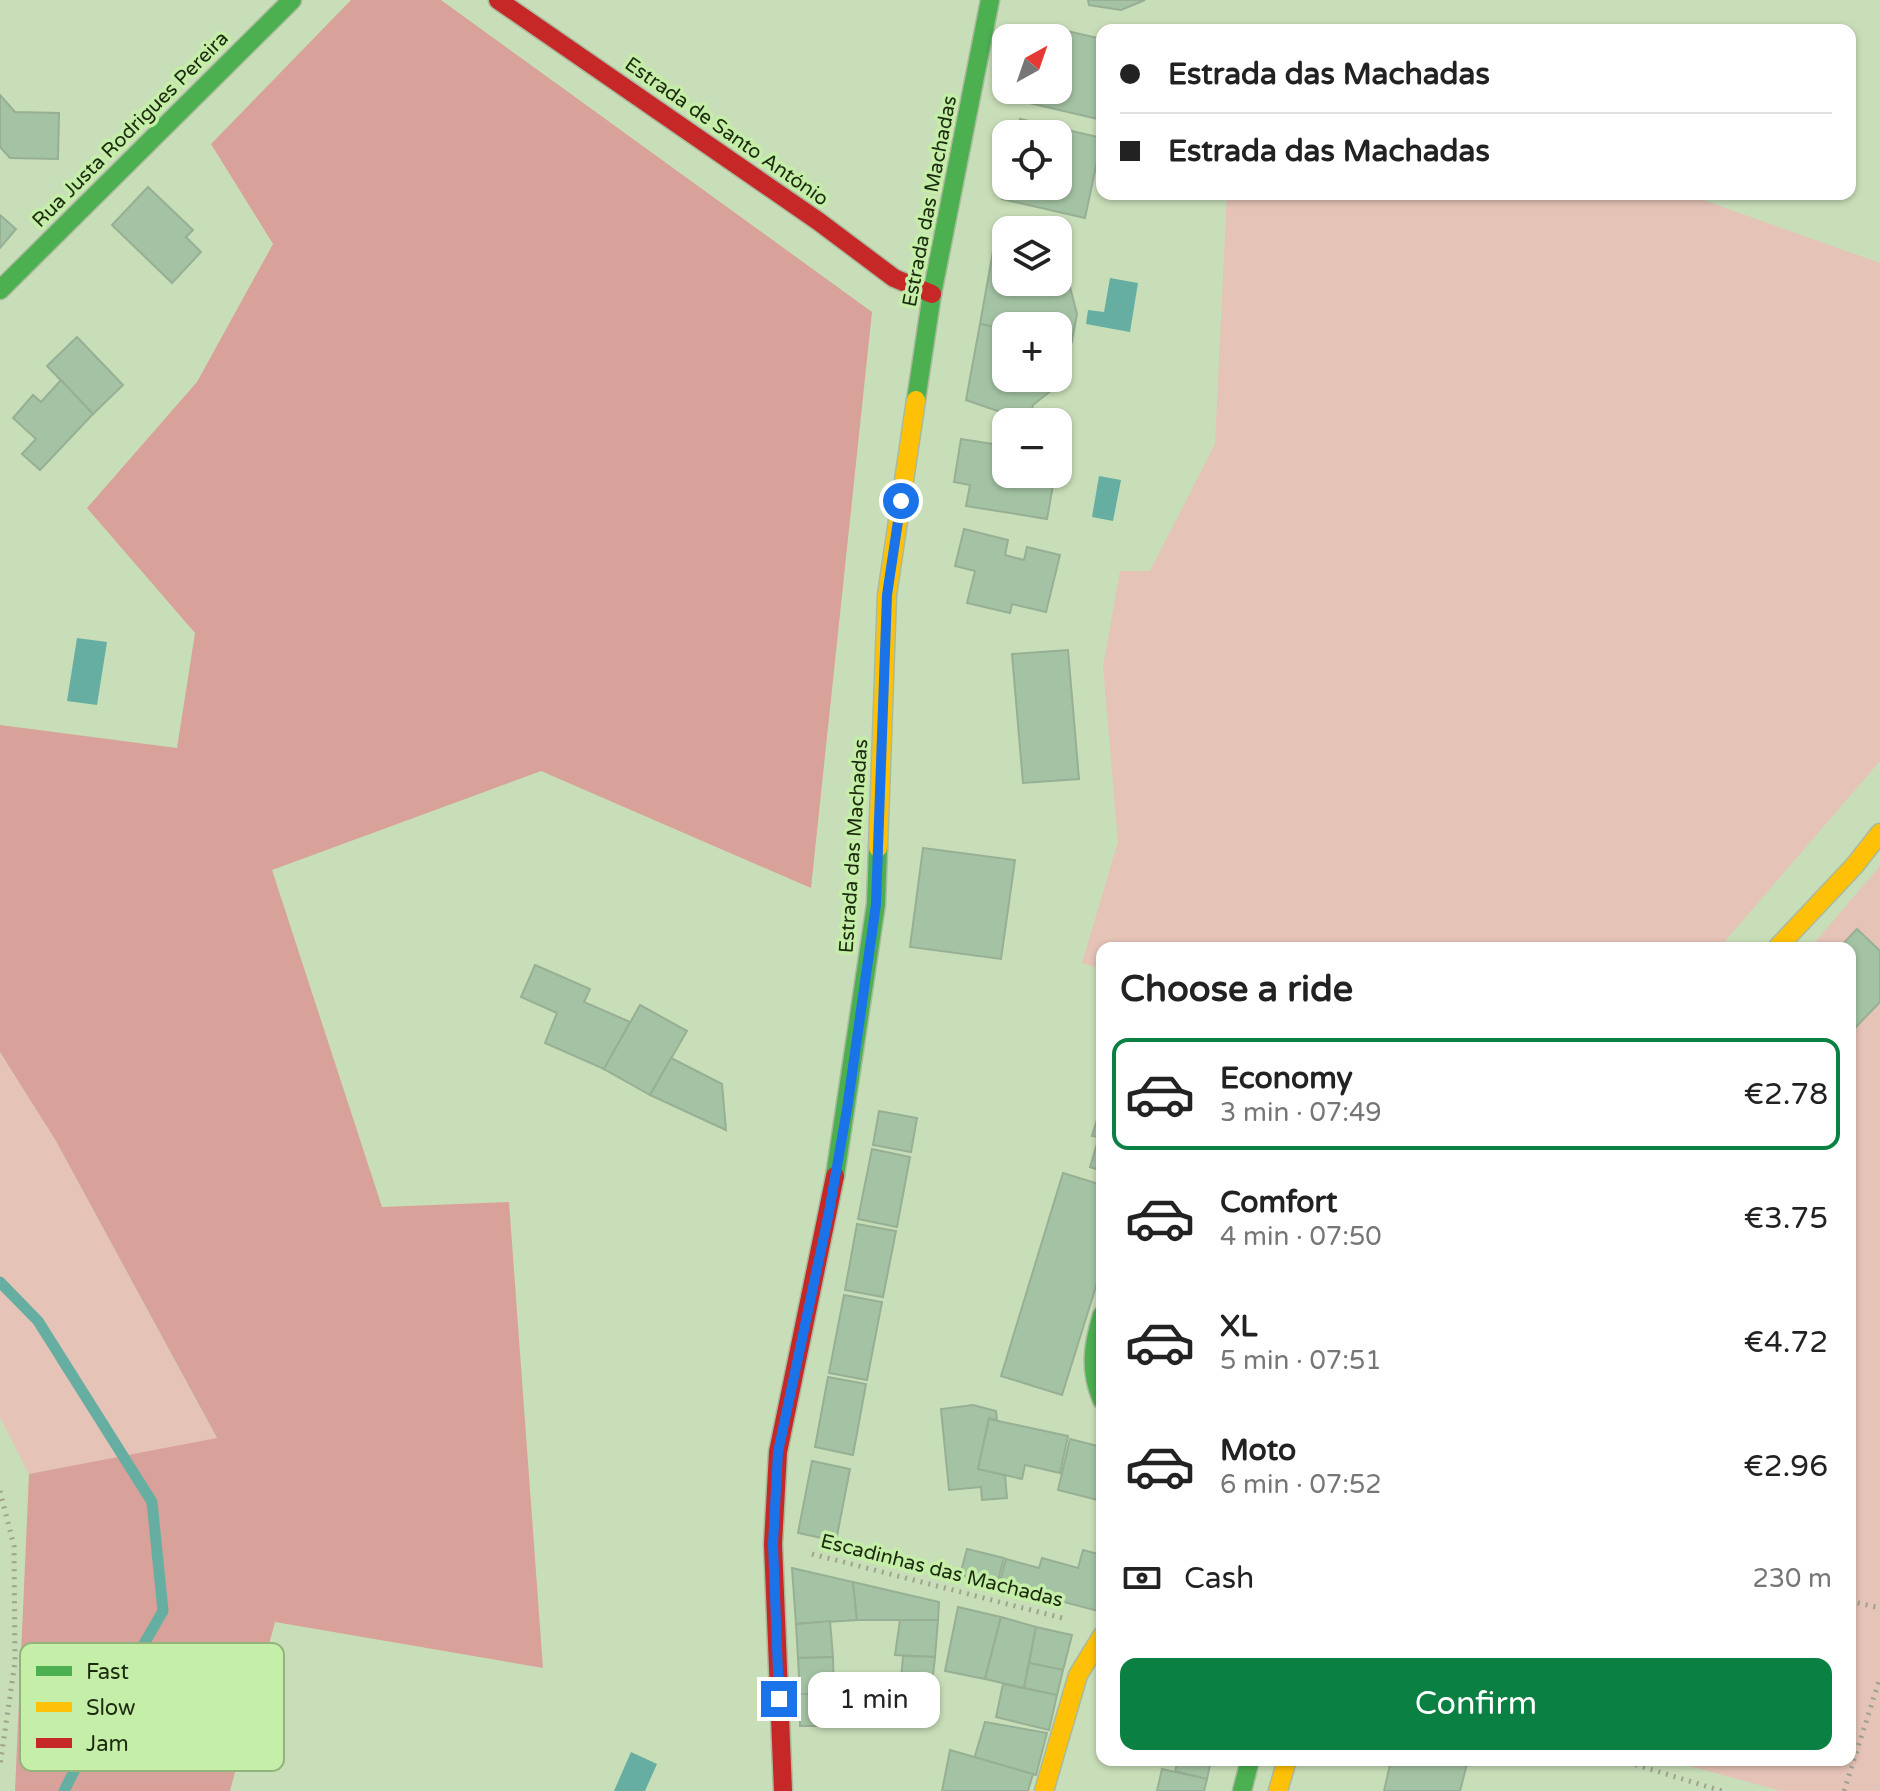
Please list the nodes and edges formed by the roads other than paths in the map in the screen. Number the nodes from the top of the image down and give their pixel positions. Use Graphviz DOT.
graph roads {
  1 [pos="292,0"];
  2 [pos="498,0"];
  3 [pos="990,0"];
  4 [pos="0,290"];
  5 [pos="932,294"];
  6 [pos="1880,833"];
  7 [pos="1783,942"];
  8 [pos="1096,1335"];
  9 [pos="1096,1389"];
  10 [pos="1096,1646"];
  11 [pos="1248,1766"];
  12 [pos="1285,1766"];
  13 [pos="783,1791"];
  14 [pos="1044,1791"];
  15 [pos="1242,1791"];
  16 [pos="1278,1791"];
  1 -- 4 [label="street, Rua Justa Rodrigues Pereira"];
  2 -- 5 [label="street, Estrada de Santo António"];
  3 -- 5 [label="street, Estrada das Machadas"];
  5 -- 13 [label="street, Estrada das Machadas"];
  6 -- 7 [label="street"];
  8 -- 9 [label="street"];
  10 -- 14 [label="street"];
  11 -- 15 [label="street"];
  12 -- 16 [label="street"];
}
